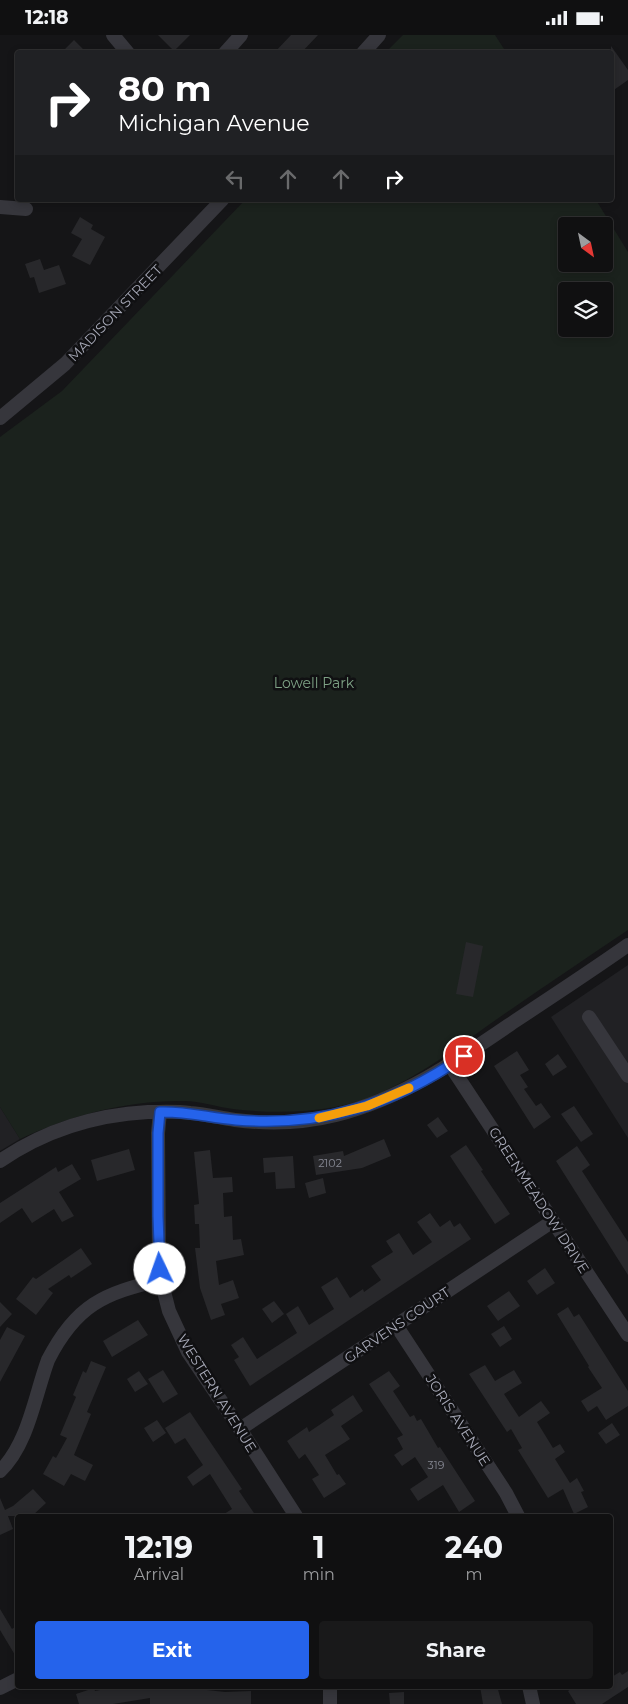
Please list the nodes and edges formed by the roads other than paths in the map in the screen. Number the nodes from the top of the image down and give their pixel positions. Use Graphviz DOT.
graph roads {
  1 [pos="113,35"];
  2 [pos="241,35"];
  3 [pos="379,35"];
  4 [pos="126,50"];
  5 [pos="228,50"];
  6 [pos="366,50"];
  7 [pos="220,202"];
  8 [pos="0,207"];
  9 [pos="26,209"];
  10 [pos="0,418"];
  11 [pos="628,945"];
  12 [pos="589,1017"];
  13 [pos="450,1065"];
  14 [pos="628,1076"];
  15 [pos="160,1112"];
  16 [pos="0,1161"];
  17 [pos="553,1221"];
  18 [pos="161,1281"];
  19 [pos="396,1325"];
  20 [pos="628,1335"];
  21 [pos="240,1429"];
  22 [pos="0,1471"];
  23 [pos="295,1514"];
  24 [pos="517,1514"];
  25 [pos="15,1680"];
  26 [pos="0,1688"];
  27 [pos="330,1689"];
  28 [pos="530,1689"];
  29 [pos="330,1704"];
  30 [pos="533,1704"];
  1 -- 4 [label="street"];
  2 -- 5 [label="street"];
  3 -- 6 [label="street"];
  7 -- 10 [label="street, MADISON STREET"];
  8 -- 9 [label="street"];
  11 -- 13 [label="street"];
  12 -- 14 [label="street"];
  13 -- 15 [label="street"];
  13 -- 17 [label="street, GREENMEADOW DRIVE"];
  15 -- 16 [label="street"];
  15 -- 18 [label="street, WESTERN AVENUE"];
  17 -- 19 [label="street, GARVENS COURT"];
  17 -- 20 [label="street, GREENMEADOW DRIVE"];
  18 -- 21 [label="street, WESTERN AVENUE"];
  18 -- 22 [label="street"];
  19 -- 21 [label="street, GARVENS COURT"];
  19 -- 24 [label="street, JORIS AVENUE"];
  21 -- 23 [label="street, WESTERN AVENUE"];
  25 -- 26 [label="street"];
  27 -- 29 [label="street"];
  28 -- 30 [label="street"];
}
